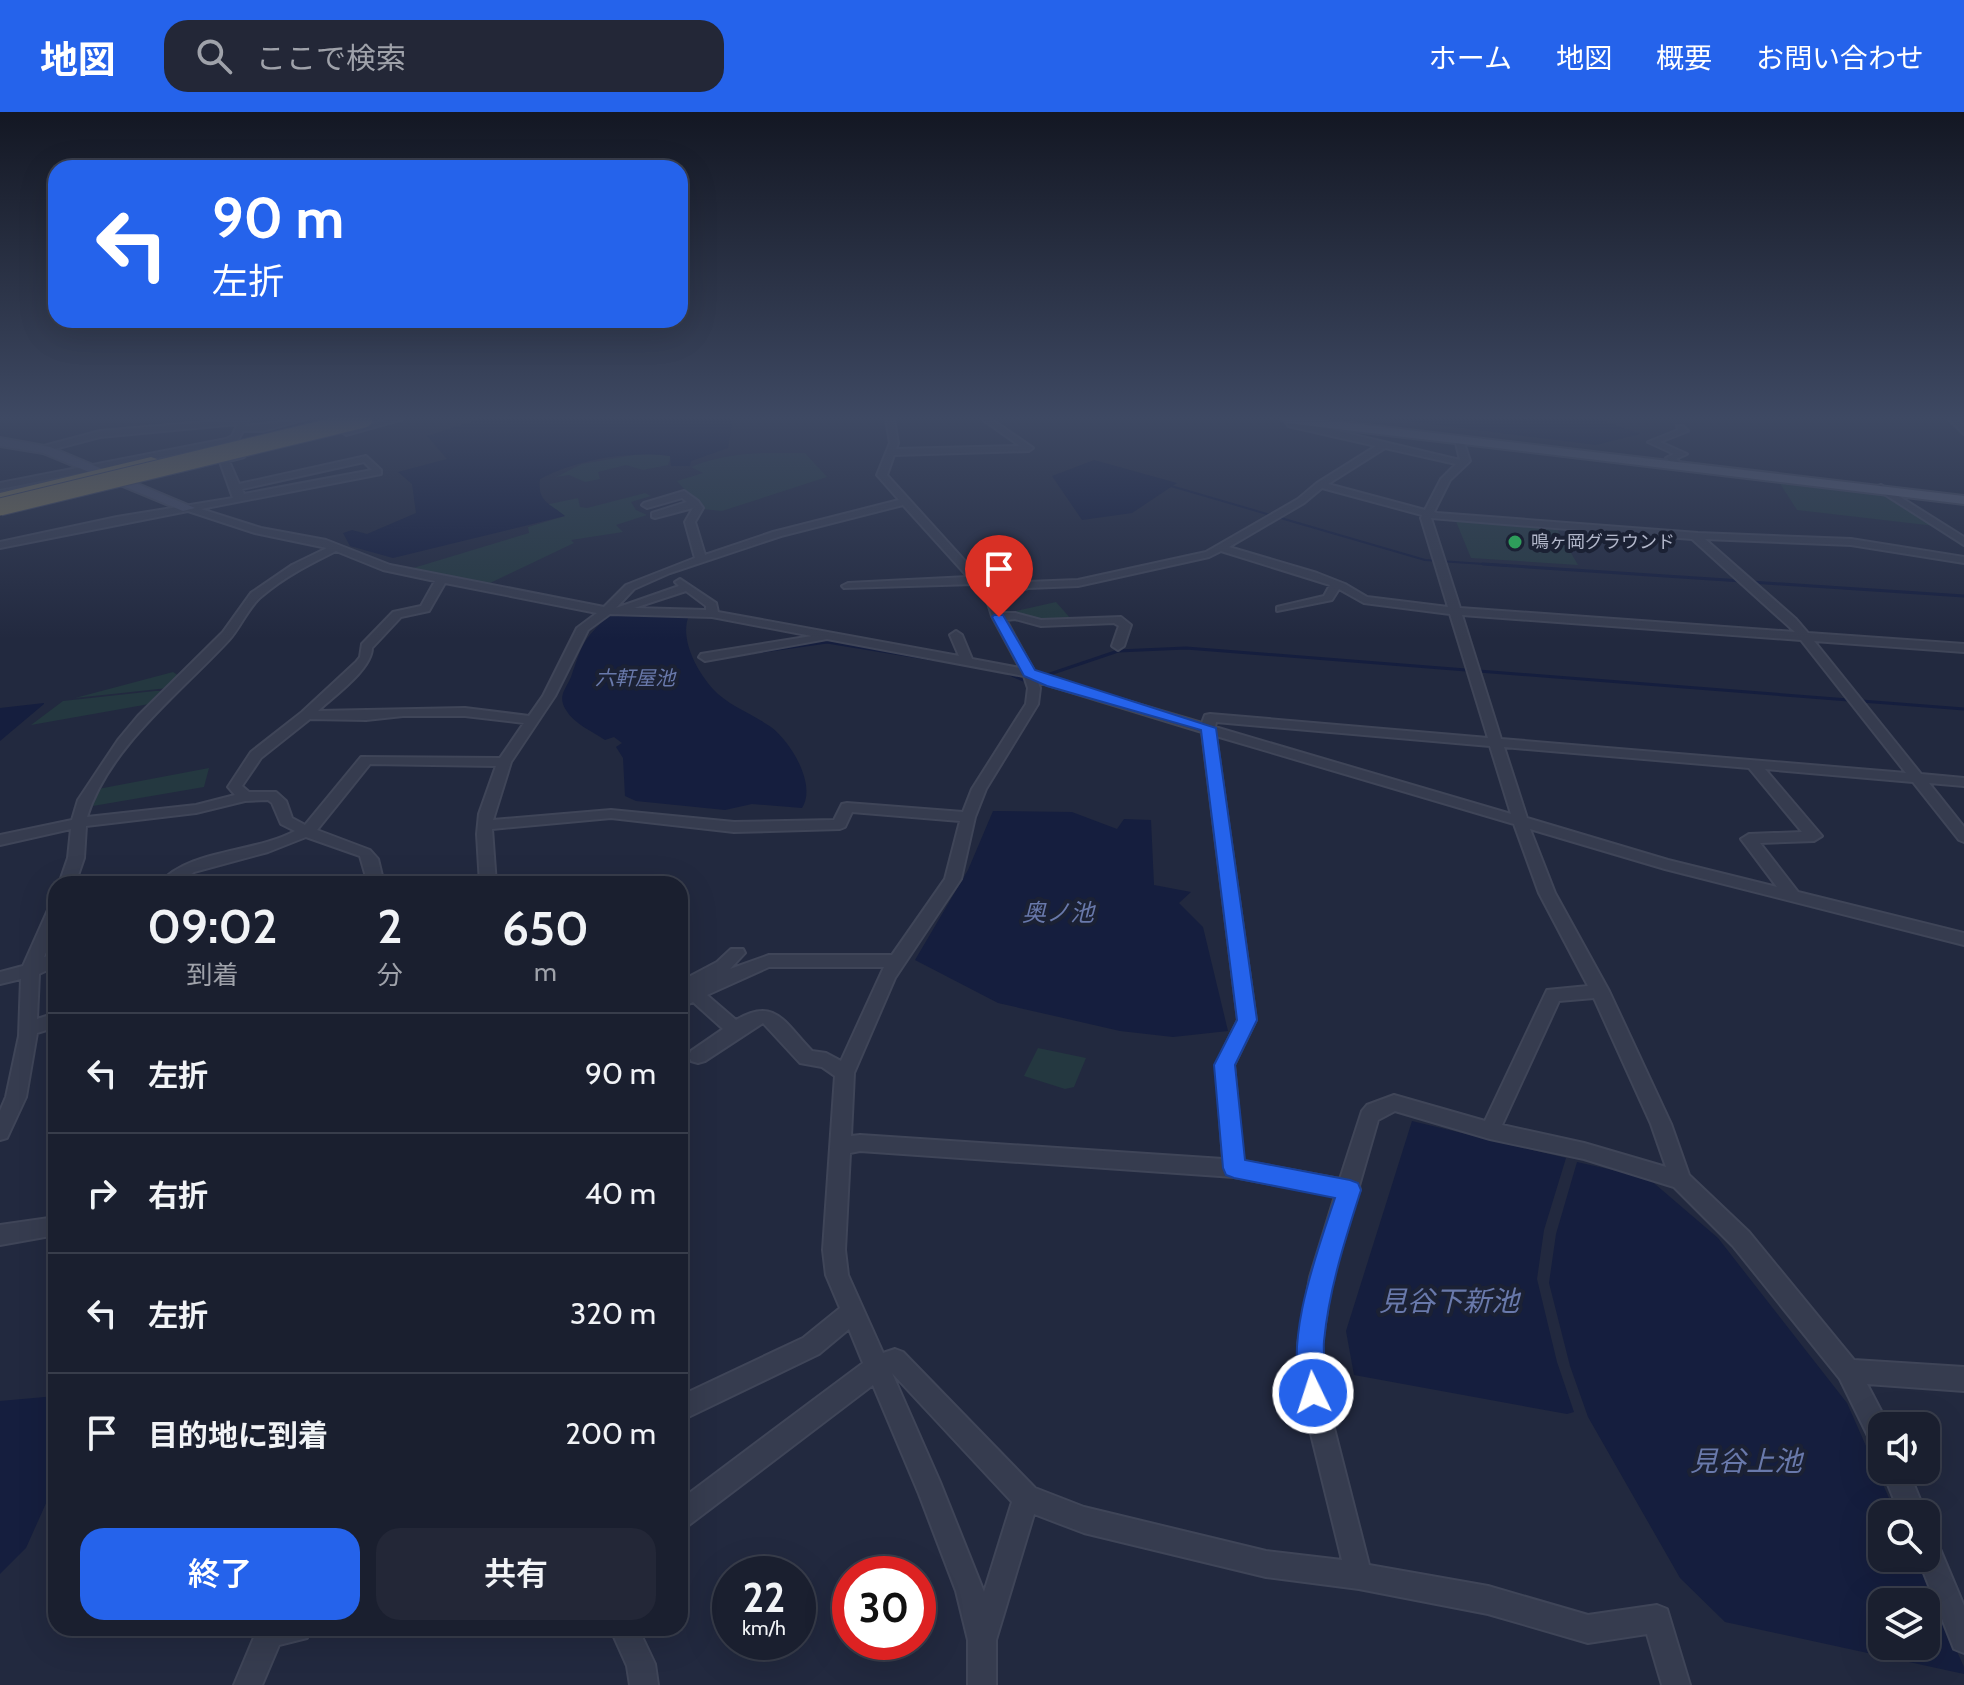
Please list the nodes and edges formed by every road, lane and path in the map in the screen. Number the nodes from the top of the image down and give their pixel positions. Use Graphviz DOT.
graph roads {
  1 [pos="35,492"];
  2 [pos="55,492"];
  3 [pos="57,492"];
  4 [pos="76,492"];
  5 [pos="151,492"];
  6 [pos="239,492"];
  7 [pos="270,492"];
  8 [pos="898,492"];
  9 [pos="1311,492"];
  10 [pos="1347,492"];
  11 [pos="1439,492"];
  12 [pos="1888,492"];
  13 [pos="1911,492"];
  14 [pos="240,498"];
  15 [pos="1964,500"];
  16 [pos="906,501"];
  17 [pos="695,503"];
  18 [pos="647,505"];
  19 [pos="0,506"];
  20 [pos="188,508"];
  21 [pos="1427,514"];
  22 [pos="655,515"];
  23 [pos="1698,536"];
  24 [pos="1964,542"];
  25 [pos="0,545"];
  26 [pos="336,547"];
  27 [pos="1222,548"];
  28 [pos="701,560"];
  29 [pos="1964,560"];
  30 [pos="666,571"];
  31 [pos="442,579"];
  32 [pos="979,580"];
  33 [pos="1336,584"];
  34 [pos="848,586"];
  35 [pos="688,587"];
  36 [pos="991,596"];
  37 [pos="1281,609"];
  38 [pos="613,611"];
  39 [pos="1454,611"];
  40 [pos="712,614"];
  41 [pos="999,617"];
  42 [pos="825,635"];
  43 [pos="956,635"];
  44 [pos="1806,637"];
  45 [pos="1118,646"];
  46 [pos="1964,648"];
  47 [pos="705,657"];
  48 [pos="967,661"];
  49 [pos="1029,673"];
  50 [pos="307,715"];
  51 [pos="531,720"];
  52 [pos="1208,728"];
  53 [pos="1498,741"];
  54 [pos="504,762"];
  55 [pos="1752,763"];
  56 [pos="1917,778"];
  57 [pos="1964,782"];
  58 [pos="245,797"];
  59 [pos="968,817"];
  60 [pos="1522,821"];
  61 [pos="80,824"];
  62 [pos="485,825"];
  63 [pos="306,831"];
  64 [pos="1964,837"];
  65 [pos="0,840"];
  66 [pos="70,876"];
  67 [pos="178,876"];
  68 [pos="374,876"];
  69 [pos="488,876"];
  70 [pos="1792,895"];
  71 [pos="48,929"];
  72 [pos="1964,939"];
  73 [pos="737,953"];
  74 [pos="896,961"];
  75 [pos="48,963"];
  76 [pos="30,971"];
  77 [pos="0,978"];
  78 [pos="688,988"];
  79 [pos="1600,991"];
  80 [pos="688,997"];
  81 [pos="688,999"];
  82 [pos="48,1022"];
  83 [pos="30,1028"];
  84 [pos="735,1030"];
  85 [pos="698,1056"];
  86 [pos="845,1073"];
  87 [pos="1490,1131"];
  88 [pos="0,1132"];
  89 [pos="842,1146"];
  90 [pos="1234,1168"];
  91 [pos="1681,1180"];
  92 [pos="1350,1190"];
  93 [pos="48,1227"];
  94 [pos="0,1235"];
  95 [pos="853,1312"];
  96 [pos="878,1366"];
  97 [pos="1848,1371"];
  98 [pos="1964,1379"];
  99 [pos="688,1405"];
  100 [pos="1869,1412"];
  101 [pos="1026,1498"];
  102 [pos="688,1510"];
  103 [pos="1937,1572"];
  104 [pos="1359,1576"];
  105 [pos="276,1636"];
  106 [pos="628,1636"];
  107 [pos="1964,1639"];
  108 [pos="982,1640"];
  109 [pos="248,1685"];
  110 [pos="644,1685"];
  111 [pos="982,1685"];
  112 [pos="1676,1685"];
  1 -- 19 [label="highway"];
  2 -- 19 [label="highway, bridge"];
  3 -- 19 [label="highway, bridge"];
  4 -- 19 [label="highway"];
  5 -- 20 [label="street"];
  6 -- 14 [label="street"];
  7 -- 14 [label="street"];
  8 -- 16 [label="street"];
  9 -- 27 [label="street"];
  10 -- 21 [label="street"];
  11 -- 21 [label="street"];
  12 -- 24 [label="street"];
  13 -- 15 [label="main road"];
  14 -- 20 [label="street"];
  16 -- 28 [label="street"];
  16 -- 32 [label="street"];
  17 -- 18 [label="street"];
  17 -- 22 [label="street"];
  17 -- 28 [label="street"];
  20 -- 25 [label="street"];
  20 -- 26 [label="street"];
  21 -- 23 [label="street"];
  21 -- 39 [label="street"];
  23 -- 29 [label="street"];
  23 -- 44 [label="street"];
  26 -- 31 [label="street"];
  26 -- 61 [label="street"];
  27 -- 33 [label="street"];
  27 -- 36 [label="street"];
  28 -- 30 [label="street"];
  30 -- 35 [label="street"];
  30 -- 38 [label="street"];
  31 -- 38 [label="street"];
  31 -- 50 [label="street"];
  32 -- 34 [label="street"];
  32 -- 36 [label="street"];
  33 -- 37 [label="street"];
  33 -- 39 [label="street"];
  35 -- 38 [label="street"];
  35 -- 40 [label="street"];
  36 -- 41 [label="street"];
  38 -- 40 [label="street"];
  38 -- 51 [label="street"];
  39 -- 44 [label="street"];
  39 -- 53 [label="street"];
  40 -- 42 [label="street"];
  41 -- 45 [label="street"];
  41 -- 49 [label="street"];
  42 -- 47 [label="street"];
  42 -- 48 [label="street"];
  43 -- 48 [label="street"];
  44 -- 46 [label="street"];
  44 -- 56 [label="street"];
  48 -- 49 [label="street"];
  49 -- 52 [label="street"];
  49 -- 59 [label="street"];
  50 -- 51 [label="street"];
  50 -- 58 [label="street"];
  51 -- 54 [label="street"];
  52 -- 53 [label="street"];
  52 -- 60 [label="street"];
  52 -- 90 [label="street"];
  53 -- 55 [label="street"];
  53 -- 60 [label="street"];
  54 -- 62 [label="street"];
  54 -- 63 [label="street"];
  55 -- 56 [label="street"];
  55 -- 70 [label="street"];
  56 -- 57 [label="street"];
  56 -- 64 [label="street"];
  58 -- 61 [label="street"];
  58 -- 63 [label="street"];
  59 -- 62 [label="street"];
  59 -- 74 [label="street"];
  60 -- 70 [label="street"];
  60 -- 79 [label="street"];
  61 -- 65 [label="street"];
  61 -- 66 [label="street"];
  62 -- 69 [label="street"];
  63 -- 67 [label="street"];
  63 -- 68 [label="street"];
  70 -- 72 [label="street"];
  71 -- 76 [label="street"];
  73 -- 78 [label="street"];
  74 -- 80 [label="street"];
  74 -- 86 [label="street"];
  75 -- 76 [label="street"];
  76 -- 77 [label="street"];
  76 -- 83 [label="street"];
  79 -- 87 [label="street"];
  79 -- 91 [label="street"];
  81 -- 84 [label="street"];
  82 -- 83 [label="street"];
  83 -- 88 [label="street"];
  84 -- 85 [label="street"];
  84 -- 86 [label="street"];
  86 -- 89 [label="street"];
  87 -- 91 [label="street"];
  87 -- 92 [label="street"];
  89 -- 90 [label="street"];
  89 -- 95 [label="street"];
  90 -- 92 [label="street"];
  91 -- 97 [label="street"];
  92 -- 104 [label="street"];
  93 -- 94 [label="street"];
  95 -- 96 [label="street"];
  95 -- 99 [label="street"];
  96 -- 101 [label="street"];
  96 -- 102 [label="street"];
  96 -- 108 [label="street"];
  97 -- 98 [label="street"];
  97 -- 100 [label="street"];
  101 -- 104 [label="street"];
  101 -- 108 [label="street"];
  103 -- 107 [label="street"];
  104 -- 112 [label="street"];
  105 -- 109 [label="street"];
  106 -- 110 [label="street"];
  108 -- 111 [label="street"];
}
